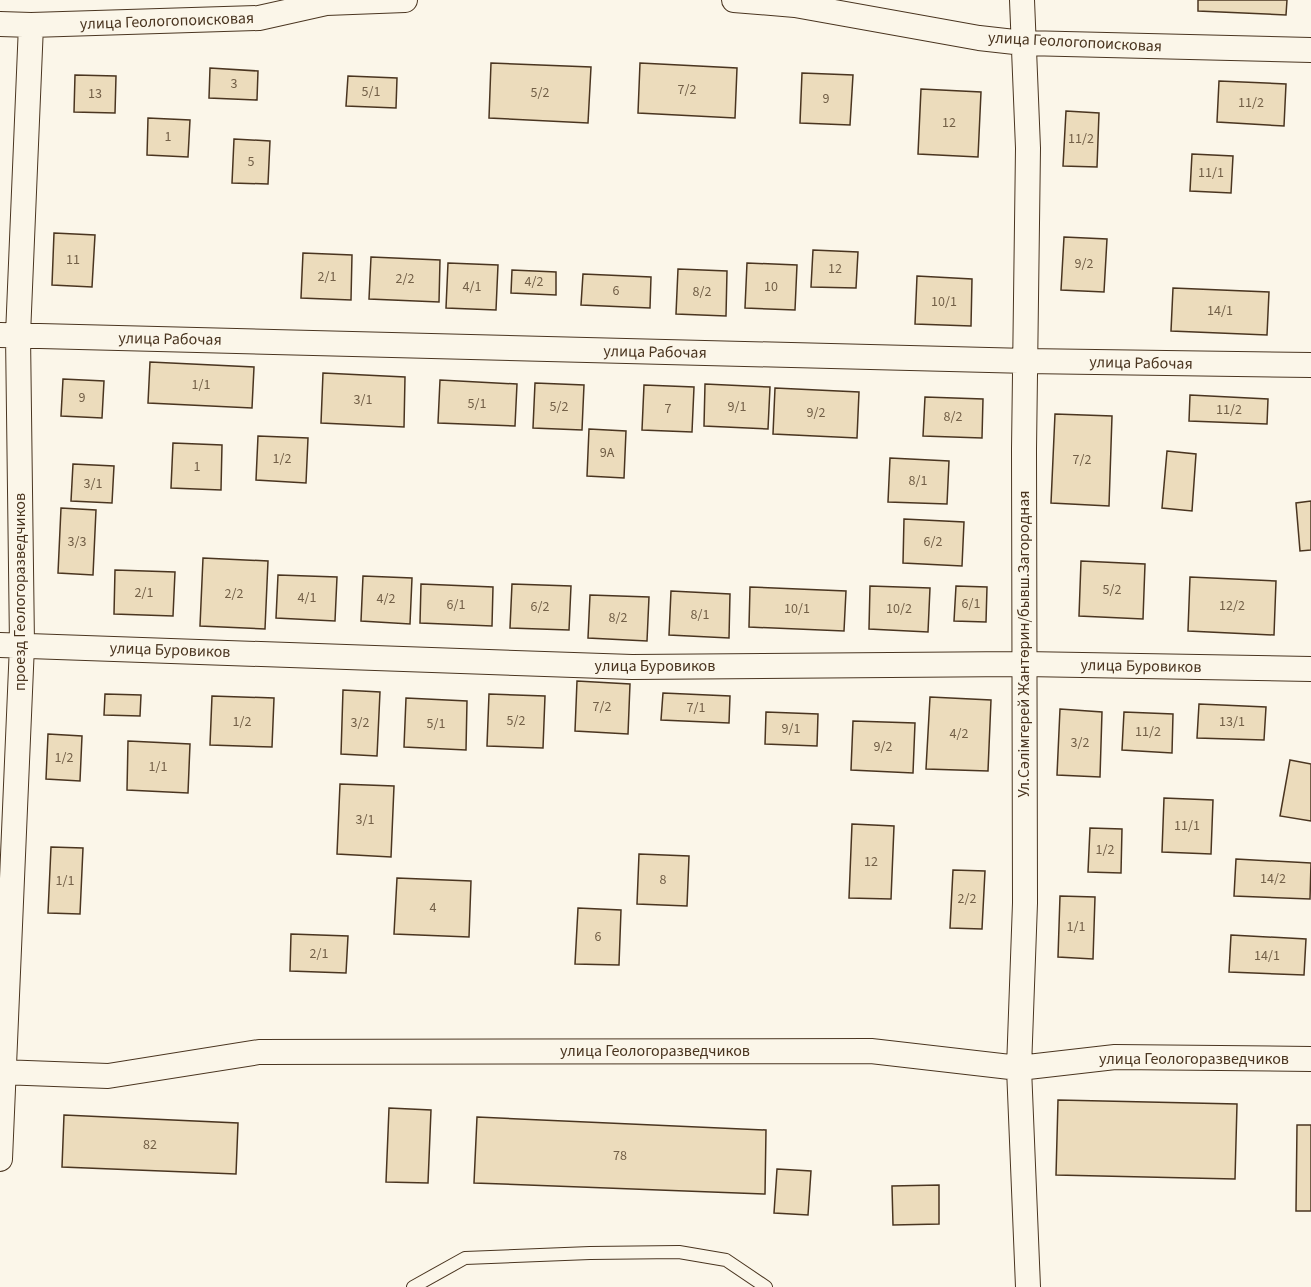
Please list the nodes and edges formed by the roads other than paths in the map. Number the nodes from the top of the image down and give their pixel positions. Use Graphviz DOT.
graph roads {
  1 [pos="405,0"];
  2 [pos="734,0"];
  3 [pos="1022,0"];
  4 [pos="327,1"];
  5 [pos="0,24"];
  6 [pos="31,25"];
  7 [pos="1024,43"];
  8 [pos="1311,50"];
  9 [pos="9,335"];
  10 [pos="1025,361"];
  11 [pos="1311,365"];
  12 [pos="11,645"];
  13 [pos="1024,664"];
  14 [pos="1311,669"];
  15 [pos="1311,1059"];
  16 [pos="1019,1068"];
  17 [pos="2,1073"];
  18 [pos="0,1159"];
  19 [pos="413,1287"];
  20 [pos="766,1287"];
  21 [pos="1028,1287"];
  1 -- 4 [label="street, улица Геологопоисковая"];
  2 -- 7 [label="street, улица Геологопоисковая"];
  3 -- 7 [label="street, Ул.Сәлімгерей Жантөрин/бывш.Загородная"];
  4 -- 6 [label="street, улица Геологопоисковая"];
  5 -- 6 [label="street, улица Геологопоисковая"];
  6 -- 9 [label="street, проезд Геологоразведчиков"];
  7 -- 8 [label="street, улица Геологопоисковая"];
  7 -- 10 [label="street, Ул.Сәлімгерей Жантөрин/бывш.Загородная"];
  9 -- 10 [label="street, улица Рабочая"];
  9 -- 12 [label="street, проезд Геологоразведчиков"];
  10 -- 11 [label="street, улица Рабочая"];
  10 -- 13 [label="street, Ул.Сәлімгерей Жантөрин/бывш.Загородная"];
  12 -- 13 [label="street, улица Буровиков"];
  12 -- 17 [label="street, проезд Геологоразведчиков"];
  13 -- 14 [label="street, улица Буровиков"];
  13 -- 16 [label="street, Ул.Сәлімгерей Жантөрин/бывш.Загородная"];
  15 -- 16 [label="street, улица Геологоразведчиков"];
  16 -- 17 [label="street, улица Геологоразведчиков"];
  16 -- 21 [label="street, Ул.Сәлімгерей Жантөрин/бывш.Загородная"];
  17 -- 18 [label="street, проезд Геологоразведчиков"];
  19 -- 20 [label="lane"];
}
